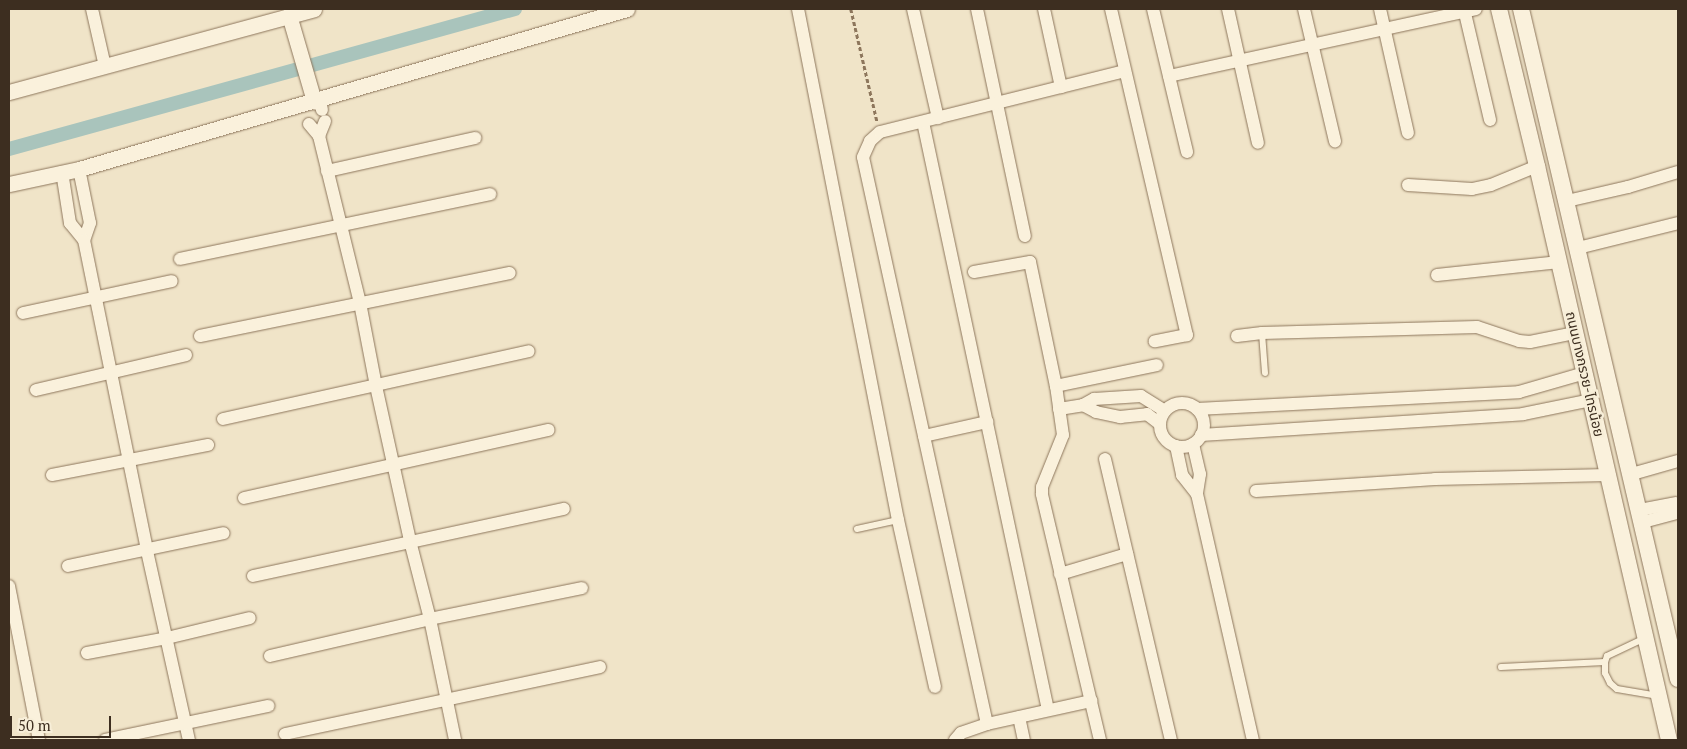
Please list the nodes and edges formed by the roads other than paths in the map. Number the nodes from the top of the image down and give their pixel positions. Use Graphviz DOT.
graph roads {
  1 [pos="92,9"];
  2 [pos="314,9"];
  3 [pos="628,9"];
  4 [pos="798,9"];
  5 [pos="913,9"];
  6 [pos="977,9"];
  7 [pos="1044,9"];
  8 [pos="1111,9"];
  9 [pos="1152,9"];
  10 [pos="1228,9"];
  11 [pos="1304,9"];
  12 [pos="1380,9"];
  13 [pos="1499,9"];
  14 [pos="1521,9"];
  15 [pos="1468,10"];
  16 [pos="288,15"];
  17 [pos="1384,27"];
  18 [pos="1313,44"];
  19 [pos="1240,60"];
  20 [pos="105,66"];
  21 [pos="1125,71"];
  22 [pos="1169,76"];
  23 [pos="1061,87"];
  24 [pos="9,92"];
  25 [pos="997,103"];
  26 [pos="314,108"];
  27 [pos="938,118"];
  28 [pos="1490,120"];
  29 [pos="923,122"];
  30 [pos="1408,133"];
  31 [pos="475,138"];
  32 [pos="1335,141"];
  33 [pos="1258,143"];
  34 [pos="1187,152"];
  35 [pos="1537,166"];
  36 [pos="79,168"];
  37 [pos="327,171"];
  38 [pos="62,172"];
  39 [pos="1678,172"];
  40 [pos="9,184"];
  41 [pos="1408,185"];
  42 [pos="490,194"];
  43 [pos="1567,201"];
  44 [pos="1678,222"];
  45 [pos="340,224"];
  46 [pos="1025,236"];
  47 [pos="84,240"];
  48 [pos="1578,248"];
  49 [pos="180,259"];
  50 [pos="1559,262"];
  51 [pos="510,272"];
  52 [pos="974,272"];
  53 [pos="1437,274"];
  54 [pos="172,281"];
  55 [pos="95,299"];
  56 [pos="360,303"];
  57 [pos="22,313"];
  58 [pos="1262,333"];
  59 [pos="1575,333"];
  60 [pos="200,336"];
  61 [pos="1236,336"];
  62 [pos="1154,341"];
  63 [pos="529,351"];
  64 [pos="186,355"];
  65 [pos="1157,365"];
  66 [pos="110,373"];
  67 [pos="1265,373"];
  68 [pos="1585,373"];
  69 [pos="376,386"];
  70 [pos="1056,386"];
  71 [pos="36,390"];
  72 [pos="1519,392"];
  73 [pos="1591,400"];
  74 [pos="1082,405"];
  75 [pos="1059,409"];
  76 [pos="1197,409"];
  77 [pos="1164,411"];
  78 [pos="1523,414"];
  79 [pos="223,419"];
  80 [pos="987,422"];
  81 [pos="1160,424"];
  82 [pos="548,430"];
  83 [pos="924,436"];
  84 [pos="1197,440"];
  85 [pos="208,445"];
  86 [pos="1176,446"];
  87 [pos="1105,459"];
  88 [pos="128,460"];
  89 [pos="1678,461"];
  90 [pos="394,466"];
  91 [pos="52,474"];
  92 [pos="1632,474"];
  93 [pos="1608,475"];
  94 [pos="1256,491"];
  95 [pos="1197,494"];
  96 [pos="244,498"];
  97 [pos="1676,508"];
  98 [pos="564,509"];
  99 [pos="1642,516"];
  100 [pos="898,520"];
  101 [pos="857,529"];
  102 [pos="224,533"];
  103 [pos="410,541"];
  104 [pos="147,551"];
  105 [pos="1127,554"];
  106 [pos="68,566"];
  107 [pos="1060,574"];
  108 [pos="253,576"];
  109 [pos="9,586"];
  110 [pos="582,588"];
  111 [pos="250,618"];
  112 [pos="430,619"];
  113 [pos="167,638"];
  114 [pos="1645,638"];
  115 [pos="87,653"];
  116 [pos="270,656"];
  117 [pos="1604,662"];
  118 [pos="600,667"];
  119 [pos="1501,667"];
  120 [pos="1678,678"];
  121 [pos="935,686"];
  122 [pos="1659,696"];
  123 [pos="446,700"];
  124 [pos="1091,701"];
  125 [pos="268,706"];
  126 [pos="1048,710"];
  127 [pos="1019,716"];
  128 [pos="186,723"];
  129 [pos="987,724"];
  130 [pos="285,734"];
  131 [pos="39,740"];
  132 [pos="106,740"];
  133 [pos="189,740"];
  134 [pos="455,740"];
  135 [pos="955,740"];
  136 [pos="1024,740"];
  137 [pos="1100,740"];
  138 [pos="1171,740"];
  139 [pos="1253,740"];
  140 [pos="1669,740"];
  1 -- 20 [label="street"];
  2 -- 16 [label="street"];
  3 -- 26 [label="street"];
  4 -- 100 [label="street"];
  5 -- 27 [label="street"];
  6 -- 25 [label="street"];
  7 -- 23 [label="street"];
  8 -- 21 [label="street"];
  9 -- 22 [label="street"];
  10 -- 19 [label="street"];
  11 -- 18 [label="street"];
  12 -- 17 [label="street"];
  13 -- 35 [label="main road, ถนนบางกรวย-ไทรน้อย"];
  14 -- 43 [label="main road, ถนนบางกรวย-ไทรน้อย"];
  15 -- 17 [label="street"];
  15 -- 28 [label="street"];
  16 -- 20 [label="street"];
  16 -- 26 [label="street"];
  17 -- 18 [label="street"];
  17 -- 30 [label="street"];
  18 -- 19 [label="street"];
  18 -- 32 [label="street"];
  19 -- 22 [label="street"];
  19 -- 33 [label="street"];
  20 -- 24 [label="street"];
  21 -- 23 [label="street"];
  21 -- 62 [label="street"];
  22 -- 34 [label="street"];
  23 -- 25 [label="street"];
  25 -- 27 [label="street"];
  25 -- 46 [label="street"];
  26 -- 36 [label="street"];
  26 -- 37 [label="street"];
  27 -- 29 [label="street"];
  29 -- 80 [label="street"];
  29 -- 83 [label="street"];
  31 -- 37 [label="street"];
  35 -- 41 [label="street"];
  35 -- 50 [label="main road, ถนนบางกรวย-ไทรน้อย"];
  36 -- 38 [label="street"];
  36 -- 47 [label="street"];
  37 -- 45 [label="street"];
  38 -- 40 [label="street"];
  38 -- 47 [label="street"];
  39 -- 43 [label="street"];
  42 -- 45 [label="street"];
  43 -- 48 [label="main road, ถนนบางกรวย-ไทรน้อย"];
  44 -- 48 [label="street"];
  45 -- 49 [label="street"];
  45 -- 56 [label="street"];
  47 -- 55 [label="street"];
  48 -- 92 [label="main road, ถนนบางกรวย-ไทรน้อย"];
  50 -- 53 [label="street"];
  50 -- 59 [label="main road, ถนนบางกรวย-ไทรน้อย"];
  51 -- 56 [label="street"];
  52 -- 70 [label="street"];
  54 -- 55 [label="street"];
  55 -- 57 [label="street"];
  55 -- 66 [label="street"];
  56 -- 60 [label="street"];
  56 -- 69 [label="street"];
  58 -- 59 [label="street"];
  58 -- 61 [label="street"];
  58 -- 67 [label="lane"];
  59 -- 68 [label="main road, ถนนบางกรวย-ไทรน้อย"];
  63 -- 69 [label="street"];
  64 -- 66 [label="street"];
  65 -- 70 [label="street"];
  66 -- 71 [label="street"];
  66 -- 88 [label="street"];
  68 -- 72 [label="street"];
  68 -- 73 [label="main road, ถนนบางกรวย-ไทรน้อย"];
  69 -- 79 [label="street"];
  69 -- 90 [label="street"];
  70 -- 75 [label="street"];
  72 -- 76 [label="street"];
  72 -- 78 [label="street"];
  73 -- 78 [label="street"];
  73 -- 93 [label="main road, ถนนบางกรวย-ไทรน้อย"];
  74 -- 75 [label="street"];
  74 -- 77 [label="street"];
  74 -- 81 [label="street"];
  75 -- 107 [label="street"];
  76 -- 77 [label="street"];
  76 -- 84 [label="street"];
  77 -- 81 [label="street"];
  78 -- 84 [label="street"];
  80 -- 83 [label="street"];
  80 -- 126 [label="street"];
  81 -- 86 [label="street"];
  82 -- 90 [label="street"];
  83 -- 129 [label="street"];
  84 -- 86 [label="street"];
  84 -- 95 [label="street"];
  85 -- 88 [label="street"];
  86 -- 95 [label="street"];
  87 -- 105 [label="street"];
  88 -- 91 [label="street"];
  88 -- 104 [label="street"];
  89 -- 92 [label="street"];
  90 -- 96 [label="street"];
  90 -- 103 [label="street"];
  92 -- 99 [label="main road, ถนนบางกรวย-ไทรน้อย"];
  93 -- 94 [label="street"];
  93 -- 114 [label="main road, ถนนบางกรวย-ไทรน้อย"];
  95 -- 139 [label="street"];
  97 -- 99 [label="street"];
  98 -- 103 [label="street"];
  99 -- 120 [label="main road, ถนนบางกรวย-ไทรน้อย"];
  100 -- 101 [label="lane"];
  100 -- 121 [label="street"];
  102 -- 104 [label="street"];
  103 -- 108 [label="street"];
  103 -- 112 [label="street"];
  104 -- 106 [label="street"];
  104 -- 113 [label="street"];
  105 -- 107 [label="street"];
  105 -- 138 [label="street"];
  107 -- 124 [label="street"];
  109 -- 131 [label="street"];
  110 -- 112 [label="street"];
  111 -- 113 [label="street"];
  112 -- 116 [label="street"];
  112 -- 123 [label="street"];
  113 -- 115 [label="street"];
  113 -- 128 [label="street"];
  114 -- 117 [label="lane"];
  114 -- 122 [label="main road, ถนนบางกรวย-ไทรน้อย"];
  117 -- 119 [label="lane"];
  117 -- 122 [label="lane"];
  118 -- 123 [label="street"];
  122 -- 140 [label="main road, ถนนบางกรวย-ไทรน้อย"];
  123 -- 130 [label="street"];
  123 -- 134 [label="street"];
  124 -- 126 [label="street"];
  124 -- 137 [label="street"];
  125 -- 128 [label="street"];
  126 -- 127 [label="street"];
  127 -- 129 [label="street"];
  127 -- 136 [label="street"];
  128 -- 132 [label="street"];
  128 -- 133 [label="street"];
  129 -- 135 [label="street"];
}
